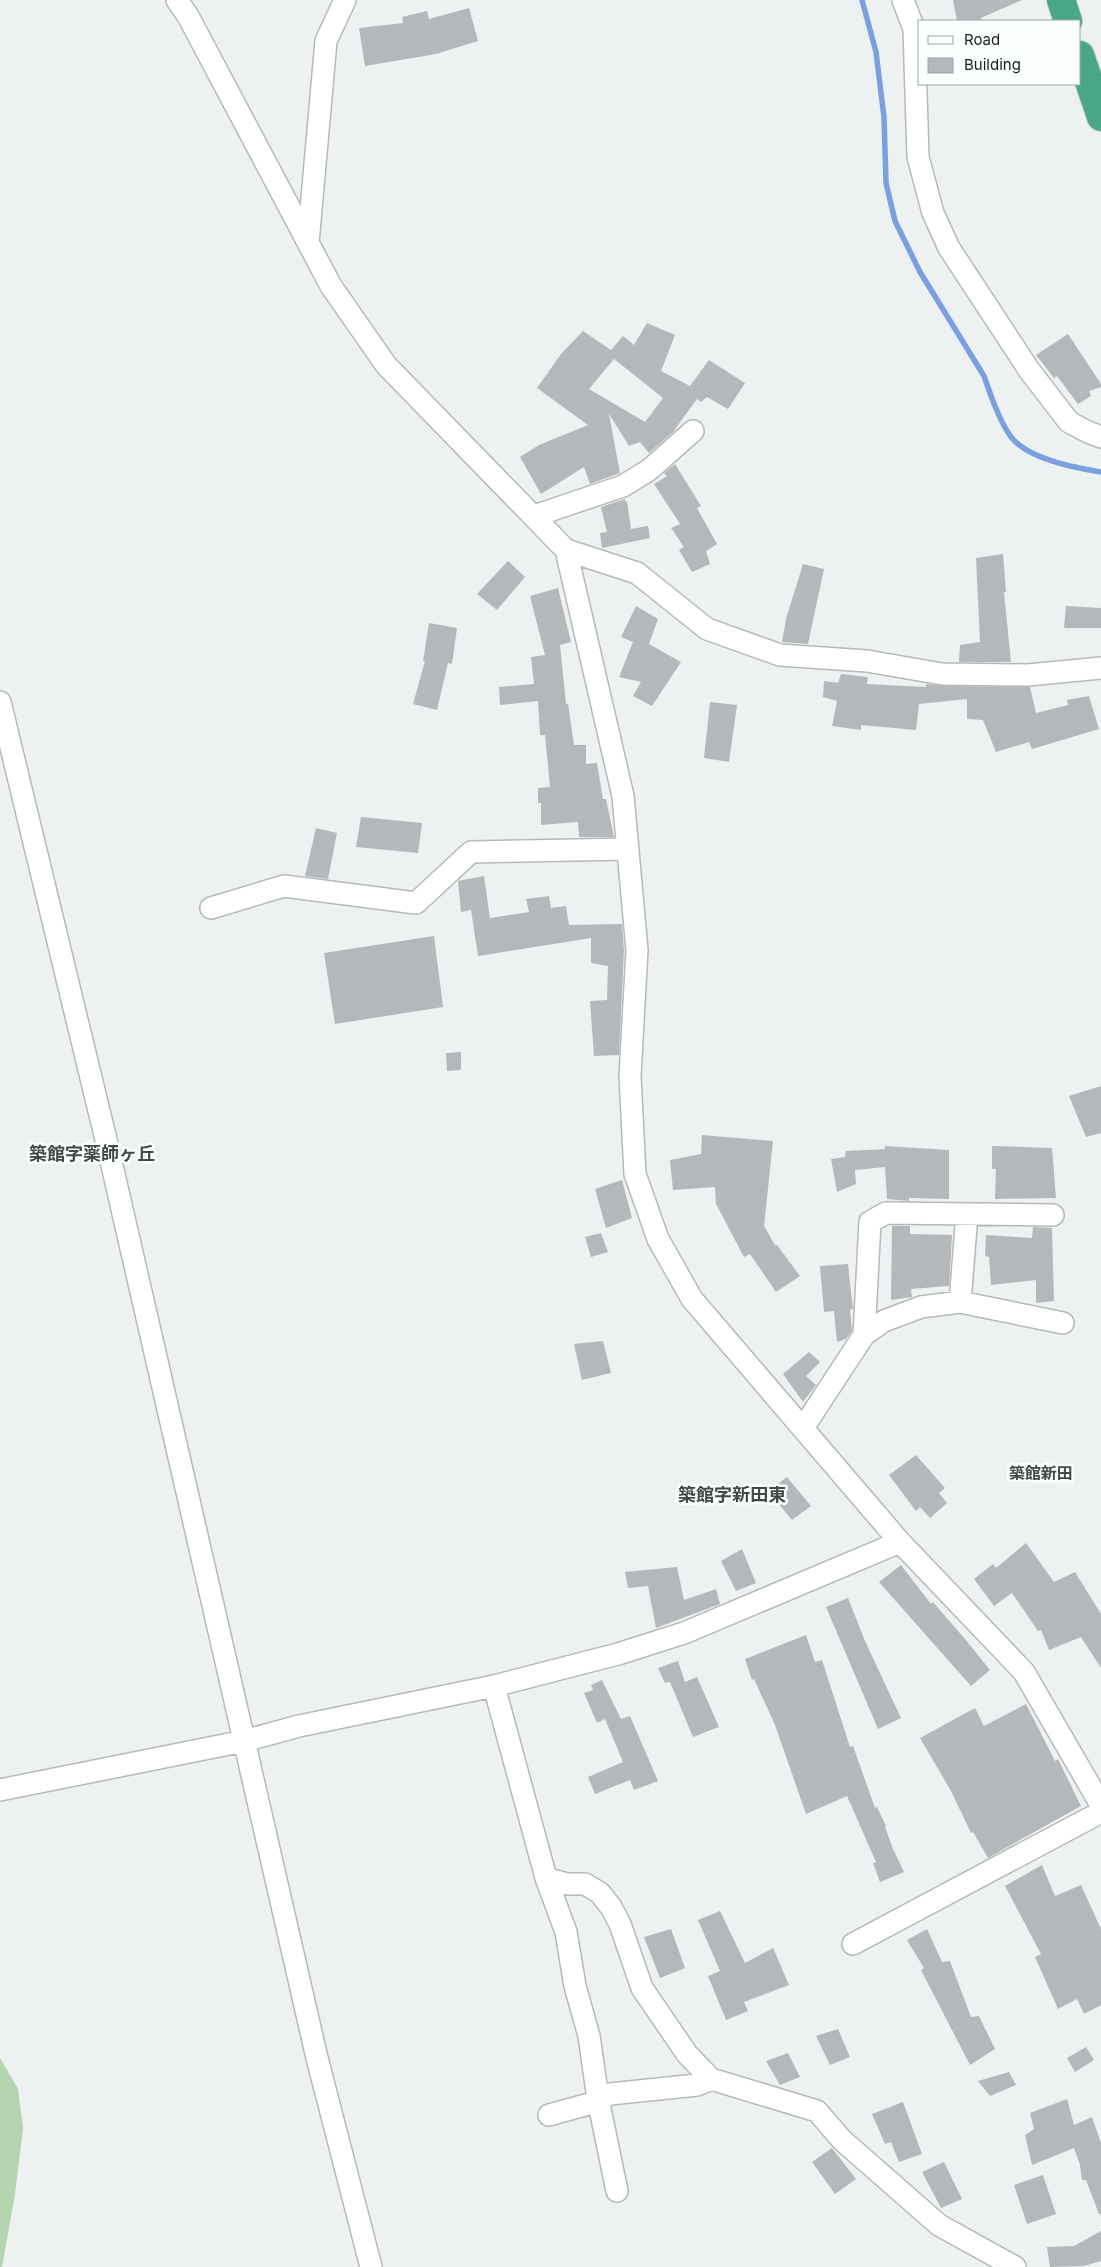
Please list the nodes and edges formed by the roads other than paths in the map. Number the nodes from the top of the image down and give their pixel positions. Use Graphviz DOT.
graph roads {
  1 [pos="177,0"];
  2 [pos="345,0"];
  3 [pos="903,0"];
  4 [pos="1061,0"];
  5 [pos="1068,20"];
  6 [pos="1081,58"];
  7 [pos="1101,117"];
  8 [pos="308,244"];
  9 [pos="693,431"];
  10 [pos="1101,437"];
  11 [pos="534,516"];
  12 [pos="566,550"];
  13 [pos="1101,668"];
  14 [pos="0,702"];
  15 [pos="628,849"];
  16 [pos="211,908"];
  17 [pos="967,1214"];
  18 [pos="1053,1215"];
  19 [pos="960,1302"];
  20 [pos="1063,1323"];
  21 [pos="864,1335"];
  22 [pos="802,1428"];
  23 [pos="900,1542"];
  24 [pos="494,1686"];
  25 [pos="244,1741"];
  26 [pos="0,1790"];
  27 [pos="1101,1805"];
  28 [pos="1101,1812"];
  29 [pos="546,1878"];
  30 [pos="853,1944"];
  31 [pos="711,2079"];
  32 [pos="598,2099"];
  33 [pos="549,2115"];
  34 [pos="617,2191"];
  35 [pos="371,2267"];
  36 [pos="1015,2267"];
  1 -- 8 [label="street"];
  2 -- 8 [label="street"];
  3 -- 10 [label="street"];
  4 -- 5 [label="highway"];
  6 -- 7 [label="highway"];
  8 -- 11 [label="street"];
  9 -- 11 [label="street"];
  11 -- 12 [label="street"];
  12 -- 13 [label="street"];
  12 -- 15 [label="street"];
  14 -- 25 [label="street"];
  15 -- 16 [label="street"];
  15 -- 22 [label="street"];
  17 -- 18 [label="street"];
  17 -- 19 [label="street"];
  17 -- 21 [label="street"];
  19 -- 20 [label="street"];
  19 -- 21 [label="street"];
  21 -- 22 [label="street"];
  22 -- 23 [label="street"];
  23 -- 24 [label="street"];
  23 -- 27 [label="street"];
  24 -- 25 [label="street"];
  24 -- 29 [label="street"];
  25 -- 26 [label="street"];
  25 -- 35 [label="street"];
  28 -- 30 [label="street"];
  29 -- 31 [label="street"];
  29 -- 32 [label="street"];
  31 -- 32 [label="street"];
  31 -- 36 [label="street"];
  32 -- 33 [label="street"];
  32 -- 34 [label="street"];
}
